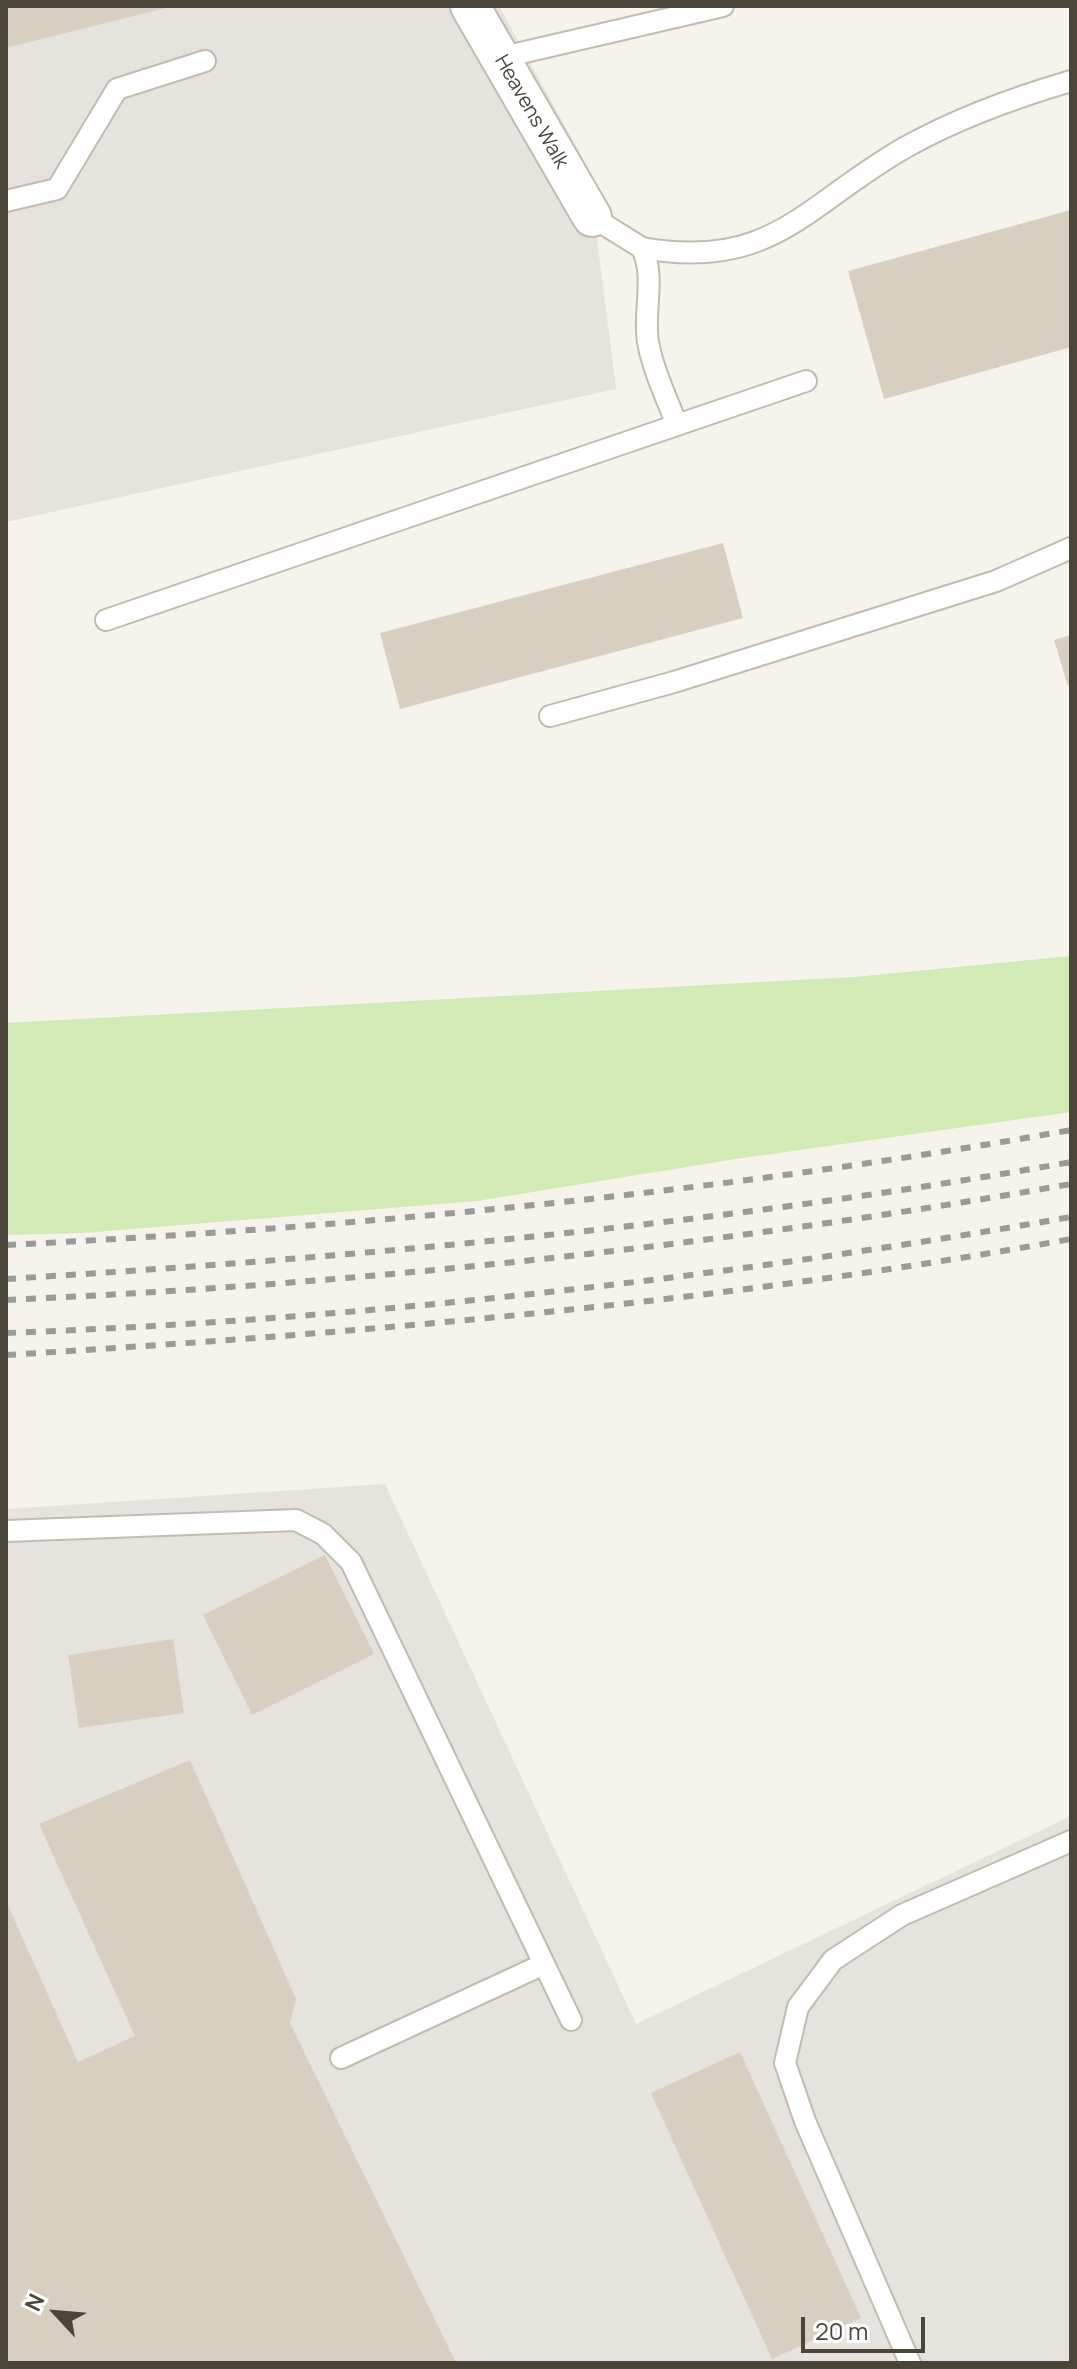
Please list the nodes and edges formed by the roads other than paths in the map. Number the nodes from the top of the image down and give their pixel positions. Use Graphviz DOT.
graph roads {
  1 [pos="470,6"];
  2 [pos="723,6"];
  3 [pos="499,58"];
  4 [pos="205,61"];
  5 [pos="1071,81"];
  6 [pos="6,201"];
  7 [pos="592,217"];
  8 [pos="642,248"];
  9 [pos="806,381"];
  10 [pos="677,425"];
  11 [pos="1071,548"];
  12 [pos="106,620"];
  13 [pos="550,716"];
  14 [pos="6,1531"];
  15 [pos="1071,1841"];
  16 [pos="544,1964"];
  17 [pos="571,2020"];
  18 [pos="341,2058"];
  19 [pos="910,2363"];
  1 -- 3 [label="street, Heavens Walk"];
  2 -- 3 [label="lane"];
  3 -- 7 [label="street, Heavens Walk"];
  4 -- 6 [label="lane"];
  5 -- 8 [label="lane"];
  7 -- 8 [label="lane"];
  8 -- 10 [label="lane"];
  9 -- 10 [label="lane"];
  10 -- 12 [label="lane"];
  11 -- 13 [label="lane"];
  14 -- 16 [label="lane"];
  15 -- 19 [label="lane"];
  16 -- 17 [label="lane"];
  16 -- 18 [label="lane"];
}
